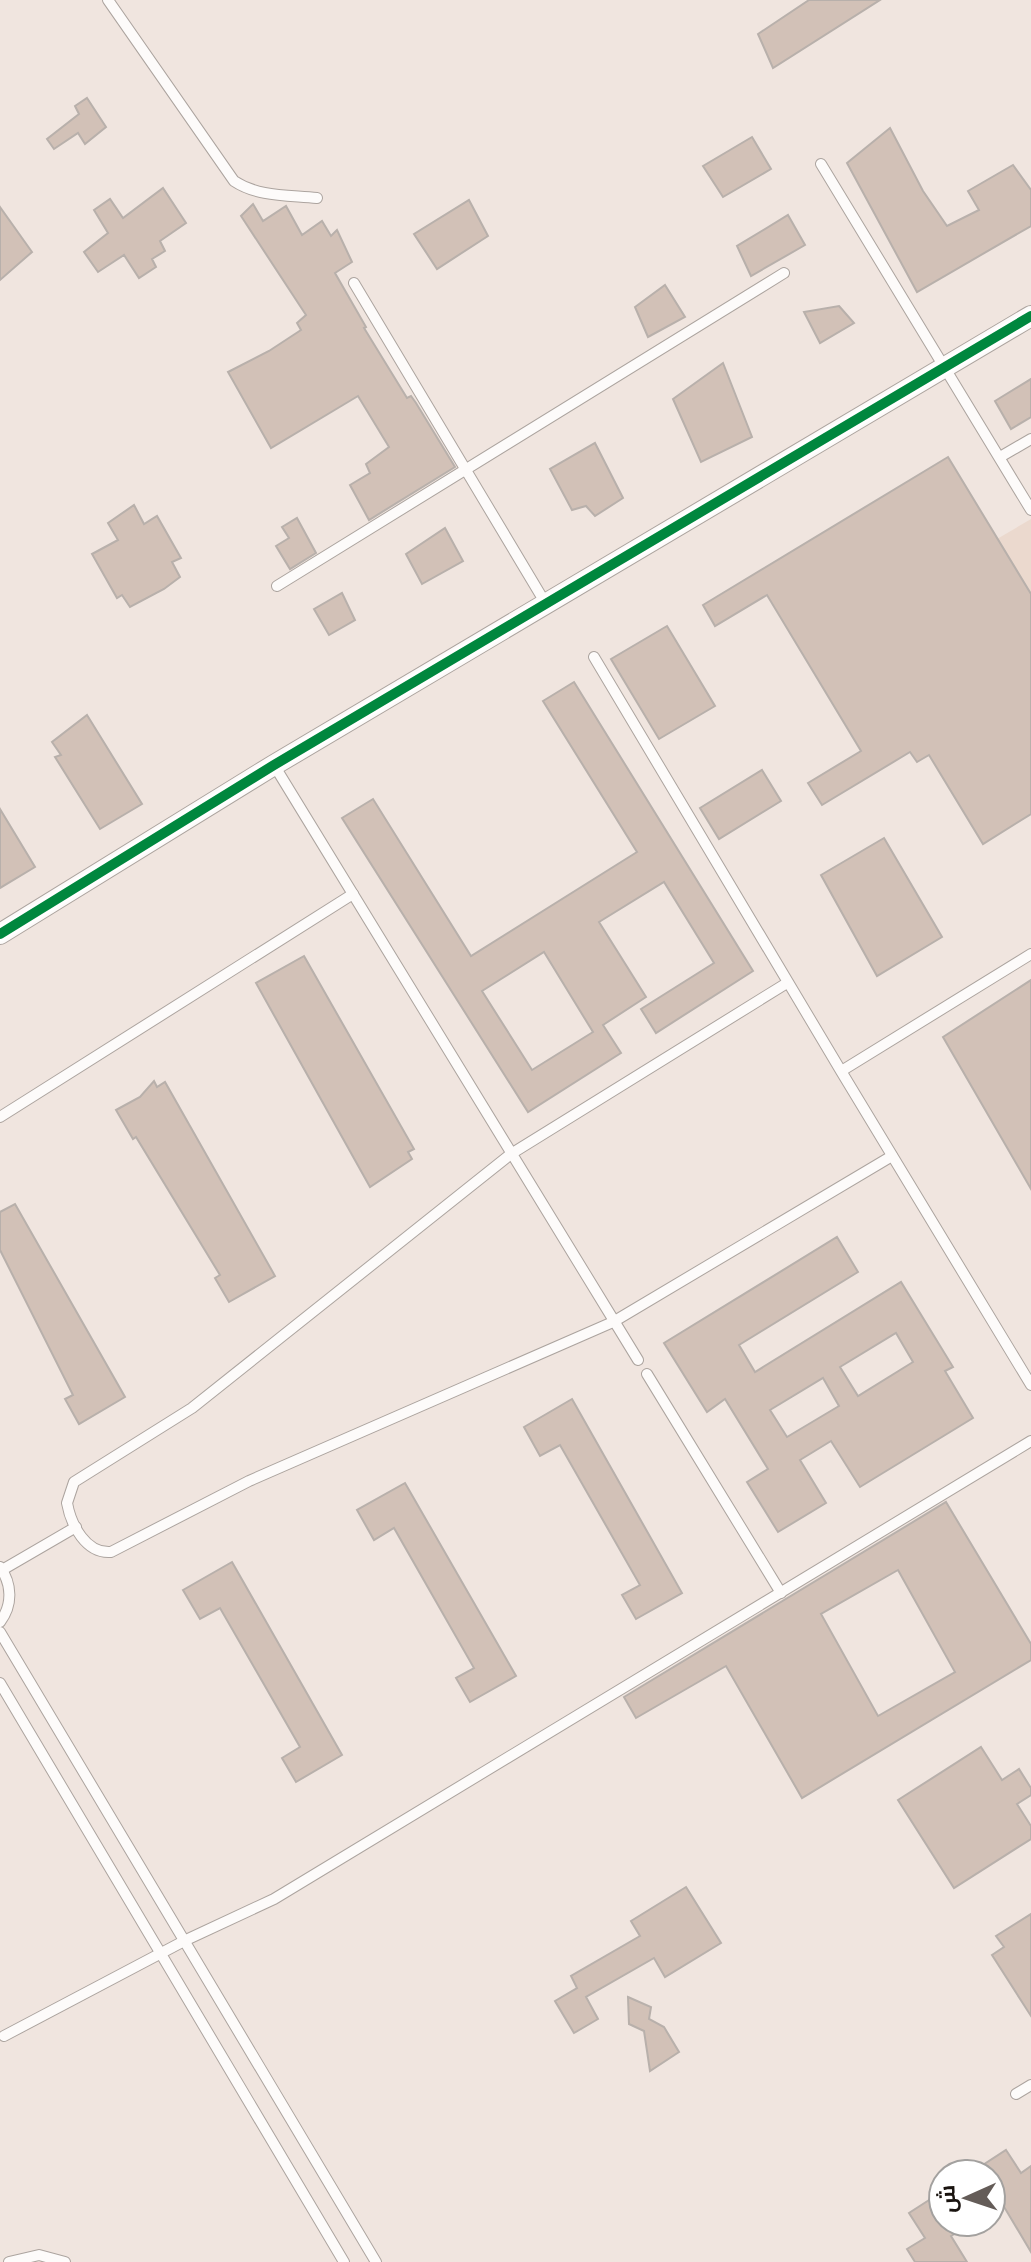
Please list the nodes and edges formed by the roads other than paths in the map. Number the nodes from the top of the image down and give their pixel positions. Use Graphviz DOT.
graph roads {
  1 [pos="108,0"];
  2 [pos="821,164"];
  3 [pos="317,198"];
  4 [pos="784,273"];
  5 [pos="354,283"];
  6 [pos="1031,316"];
  7 [pos="946,367"];
  8 [pos="1031,439"];
  9 [pos="1000,457"];
  10 [pos="466,470"];
  11 [pos="1031,510"];
  12 [pos="277,586"];
  13 [pos="546,604"];
  14 [pos="594,657"];
  15 [pos="274,765"];
  16 [pos="353,894"];
  17 [pos="0,934"];
  18 [pos="1031,954"];
  19 [pos="787,983"];
  20 [pos="843,1070"];
  21 [pos="0,1117"];
  22 [pos="511,1154"];
  23 [pos="892,1156"];
  24 [pos="613,1322"];
  25 [pos="638,1360"];
  26 [pos="647,1374"];
  27 [pos="1031,1385"];
  28 [pos="1031,1441"];
  29 [pos="76,1527"];
  30 [pos="1,1568"];
  31 [pos="781,1593"];
  32 [pos="0,1622"];
  33 [pos="0,1632"];
  34 [pos="0,1683"];
  35 [pos="186,1940"];
  36 [pos="161,1953"];
  37 [pos="4,2036"];
  38 [pos="1031,2085"];
  39 [pos="1016,2094"];
  40 [pos="9,2262"];
  41 [pos="65,2262"];
  42 [pos="344,2262"];
  43 [pos="376,2262"];
  1 -- 3 [label="lane"];
  2 -- 7 [label="lane"];
  4 -- 10 [label="lane"];
  5 -- 10 [label="lane"];
  6 -- 7 [label="street"];
  7 -- 9 [label="lane"];
  7 -- 13 [label="street"];
  8 -- 9 [label="lane"];
  9 -- 11 [label="lane"];
  10 -- 12 [label="lane"];
  10 -- 13 [label="lane"];
  13 -- 15 [label="street"];
  14 -- 19 [label="lane"];
  15 -- 16 [label="lane"];
  15 -- 17 [label="street"];
  16 -- 21 [label="lane"];
  16 -- 22 [label="lane"];
  18 -- 20 [label="lane"];
  19 -- 20 [label="lane"];
  19 -- 22 [label="lane"];
  20 -- 23 [label="lane"];
  22 -- 24 [label="lane"];
  22 -- 29 [label="lane"];
  23 -- 24 [label="lane"];
  23 -- 27 [label="lane"];
  24 -- 25 [label="lane"];
  24 -- 29 [label="lane"];
  26 -- 31 [label="lane"];
  28 -- 31 [label="lane"];
  29 -- 30 [label="lane"];
  30 -- 32 [label="lane"];
  31 -- 35 [label="lane"];
  33 -- 35 [label="lane"];
  34 -- 36 [label="lane"];
  35 -- 36 [label="lane"];
  35 -- 43 [label="lane"];
  36 -- 37 [label="lane"];
  36 -- 42 [label="lane"];
  38 -- 39 [label="lane"];
  40 -- 41 [label="lane"];
}
